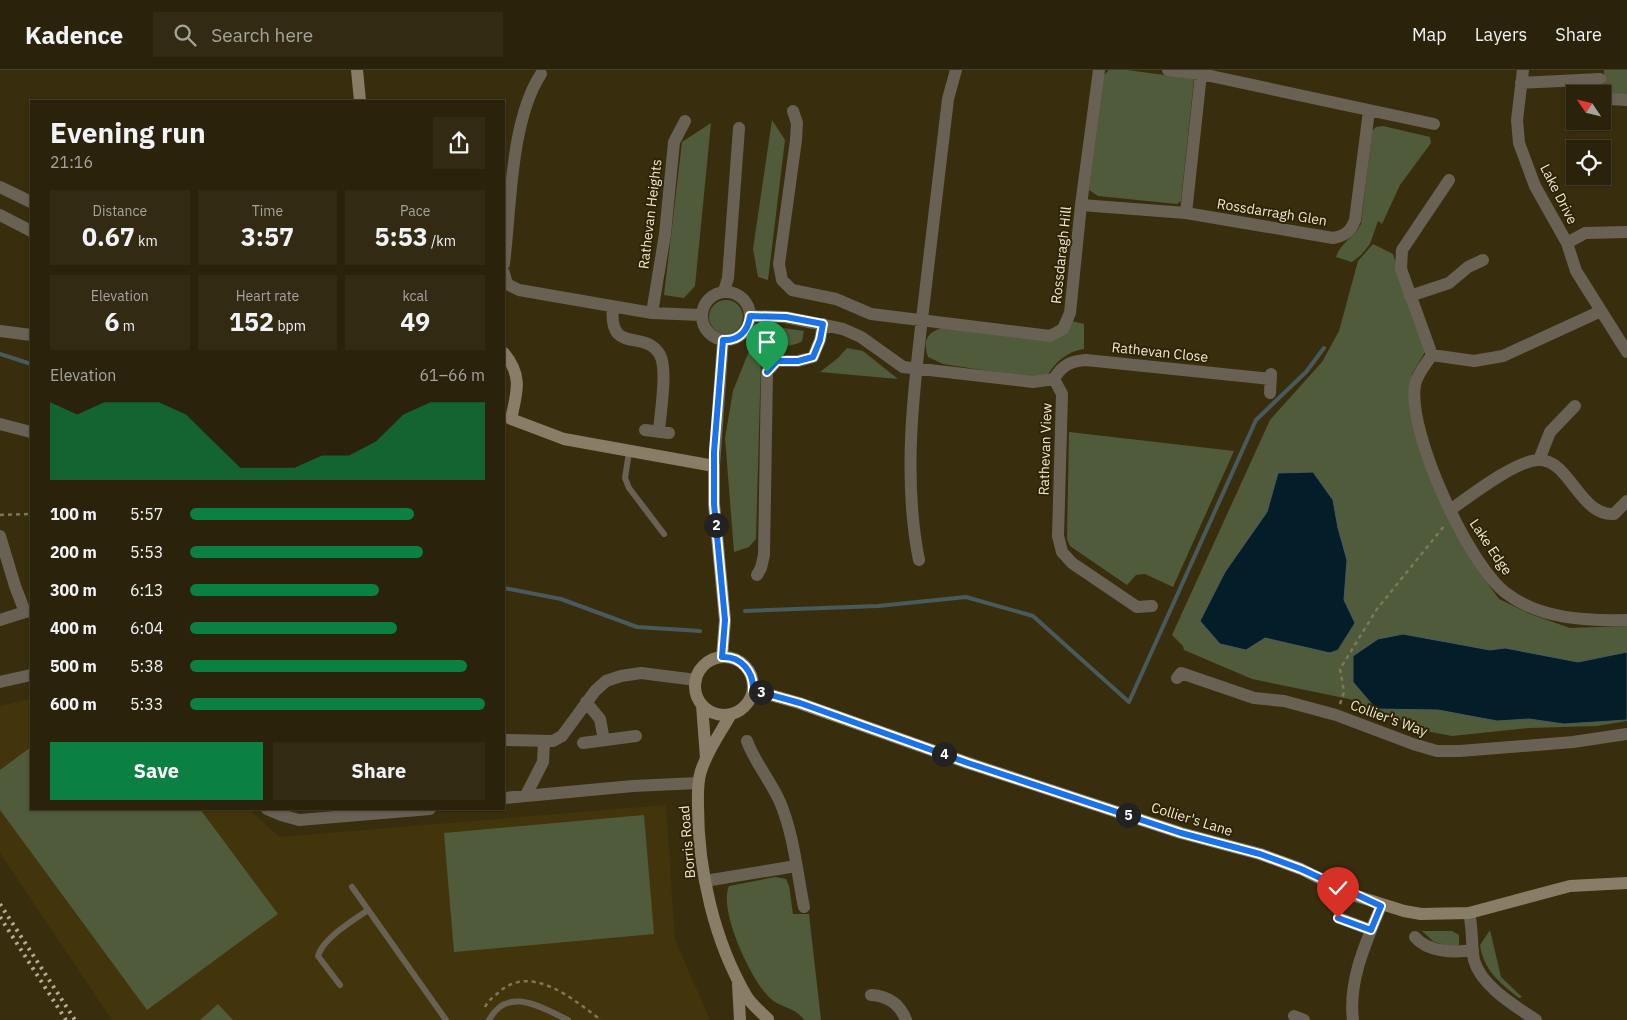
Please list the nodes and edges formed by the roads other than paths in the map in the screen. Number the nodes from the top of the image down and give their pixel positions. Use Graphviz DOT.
graph roads {
  1 [pos="357,70"];
  2 [pos="956,70"];
  3 [pos="1099,70"];
  4 [pos="1168,70"];
  5 [pos="541,74"];
  6 [pos="1201,74"];
  7 [pos="1599,75"];
  8 [pos="1522,76"];
  9 [pos="360,100"];
  10 [pos="1611,100"];
  11 [pos="1627,100"];
  12 [pos="792,111"];
  13 [pos="1369,111"];
  14 [pos="685,121"];
  15 [pos="1434,124"];
  16 [pos="739,128"];
  17 [pos="1449,180"];
  18 [pos="0,187"];
  19 [pos="30,202"];
  20 [pos="1081,205"];
  21 [pos="1186,213"];
  22 [pos="0,215"];
  23 [pos="30,230"];
  24 [pos="1627,232"];
  25 [pos="1567,243"];
  26 [pos="505,256"];
  27 [pos="1483,260"];
  28 [pos="505,281"];
  29 [pos="724,291"];
  30 [pos="1410,296"];
  31 [pos="613,306"];
  32 [pos="652,313"];
  33 [pos="701,315"];
  34 [pos="750,316"];
  35 [pos="1604,316"];
  36 [pos="922,320"];
  37 [pos="823,324"];
  38 [pos="0,331"];
  39 [pos="30,331"];
  40 [pos="723,340"];
  41 [pos="1627,352"];
  42 [pos="505,354"];
  43 [pos="1432,355"];
  44 [pos="915,369"];
  45 [pos="1054,379"];
  46 [pos="1270,393"];
  47 [pos="1575,406"];
  48 [pos="507,418"];
  49 [pos="0,424"];
  50 [pos="645,430"];
  51 [pos="30,432"];
  52 [pos="629,452"];
  53 [pos="1539,460"];
  54 [pos="714,466"];
  55 [pos="1627,501"];
  56 [pos="1451,513"];
  57 [pos="664,534"];
  58 [pos="0,536"];
  59 [pos="919,560"];
  60 [pos="757,575"];
  61 [pos="1152,606"];
  62 [pos="28,612"];
  63 [pos="0,620"];
  64 [pos="1627,620"];
  65 [pos="722,657"];
  66 [pos="30,675"];
  67 [pos="1177,678"];
  68 [pos="696,680"];
  69 [pos="0,682"];
  70 [pos="753,690"];
  71 [pos="586,702"];
  72 [pos="702,705"];
  73 [pos="731,714"];
  74 [pos="1627,734"];
  75 [pos="636,736"];
  76 [pos="505,740"];
  77 [pos="604,740"];
  78 [pos="747,741"];
  79 [pos="544,742"];
  80 [pos="583,743"];
  81 [pos="706,758"];
  82 [pos="698,783"];
  83 [pos="526,795"];
  84 [pos="505,798"];
  85 [pos="269,810"];
  86 [pos="418,810"];
  87 [pos="796,866"];
  88 [pos="705,881"];
  89 [pos="1627,883"];
  90 [pos="352,887"];
  91 [pos="1381,906"];
  92 [pos="804,907"];
  93 [pos="368,910"];
  94 [pos="1469,913"];
  95 [pos="1338,918"];
  96 [pos="1371,930"];
  97 [pos="1415,937"];
  98 [pos="1472,950"];
  99 [pos="738,980"];
  100 [pos="340,985"];
  101 [pos="872,995"];
  102 [pos="446,1020"];
  103 [pos="490,1020"];
  104 [pos="568,1020"];
  105 [pos="740,1020"];
  106 [pos="763,1020"];
  107 [pos="769,1020"];
  108 [pos="906,1020"];
  109 [pos="1353,1020"];
  110 [pos="1536,1020"];
  1 -- 9 [label="street"];
  2 -- 36 [label="street"];
  3 -- 20 [label="street, Rossdaragh Hill"];
  4 -- 6 [label="street"];
  5 -- 26 [label="street"];
  6 -- 13 [label="street"];
  6 -- 21 [label="street"];
  7 -- 8 [label="street"];
  8 -- 25 [label="street, Lake Drive"];
  10 -- 11 [label="street"];
  12 -- 36 [label="street, Rossdaragh Hill"];
  13 -- 15 [label="street"];
  13 -- 21 [label="street, Rossdarragh Glen"];
  14 -- 32 [label="street, Rathevan Heights"];
  16 -- 29 [label="street"];
  17 -- 30 [label="street"];
  18 -- 19 [label="street"];
  20 -- 21 [label="street, Rossdarragh Glen"];
  20 -- 36 [label="street, Rossdaragh Hill"];
  22 -- 23 [label="street"];
  24 -- 25 [label="street"];
  25 -- 35 [label="street, Lake Drive"];
  27 -- 30 [label="street"];
  28 -- 31 [label="street"];
  29 -- 33 [label="street"];
  29 -- 34 [label="street"];
  30 -- 43 [label="street"];
  31 -- 32 [label="street"];
  31 -- 50 [label="street"];
  32 -- 33 [label="street"];
  33 -- 40 [label="street"];
  34 -- 37 [label="street, Rathevan View"];
  34 -- 40 [label="street"];
  35 -- 41 [label="street, Lake Drive"];
  35 -- 43 [label="street"];
  36 -- 44 [label="street"];
  37 -- 44 [label="street, Rathevan View"];
  37 -- 60 [label="street"];
  38 -- 39 [label="street"];
  40 -- 54 [label="street"];
  42 -- 48 [label="street"];
  43 -- 56 [label="street, Lake Edge"];
  44 -- 45 [label="street, Rathevan View"];
  44 -- 59 [label="street"];
  45 -- 46 [label="street, Rathevan Close"];
  45 -- 61 [label="street, Rathevan View"];
  47 -- 53 [label="street"];
  48 -- 52 [label="street"];
  49 -- 51 [label="street"];
  52 -- 54 [label="street"];
  52 -- 57 [label="lane"];
  53 -- 55 [label="street"];
  53 -- 56 [label="street"];
  54 -- 65 [label="street"];
  56 -- 64 [label="street, Lake Edge"];
  58 -- 62 [label="street"];
  62 -- 63 [label="street"];
  65 -- 68 [label="street"];
  65 -- 70 [label="street"];
  66 -- 69 [label="street"];
  67 -- 74 [label="street, Collier's Way"];
  68 -- 71 [label="street"];
  68 -- 72 [label="street"];
  70 -- 73 [label="street"];
  70 -- 91 [label="street, Collier's Lane"];
  71 -- 77 [label="street"];
  71 -- 79 [label="street"];
  72 -- 73 [label="street"];
  72 -- 81 [label="street, Borris Road"];
  73 -- 81 [label="street, Borris Road"];
  75 -- 77 [label="street"];
  76 -- 79 [label="street"];
  77 -- 80 [label="street"];
  78 -- 87 [label="street"];
  79 -- 83 [label="street"];
  81 -- 82 [label="street, Borris Road"];
  82 -- 83 [label="street"];
  82 -- 88 [label="street, Borris Road"];
  83 -- 84 [label="street"];
  85 -- 86 [label="street"];
  87 -- 88 [label="street"];
  87 -- 92 [label="street"];
  88 -- 99 [label="street, Borris Road"];
  89 -- 94 [label="street, Collier's Lane"];
  90 -- 93 [label="lane"];
  91 -- 94 [label="street, Collier's Lane"];
  91 -- 96 [label="street"];
  93 -- 100 [label="lane"];
  93 -- 102 [label="lane"];
  94 -- 98 [label="street"];
  95 -- 96 [label="street"];
  96 -- 109 [label="street"];
  97 -- 98 [label="street"];
  98 -- 110 [label="street"];
  99 -- 105 [label="street, Borris Road"];
  99 -- 107 [label="street, Borris Road"];
  101 -- 108 [label="street"];
  103 -- 104 [label="lane"];
  106 -- 107 [label="street"];
}
